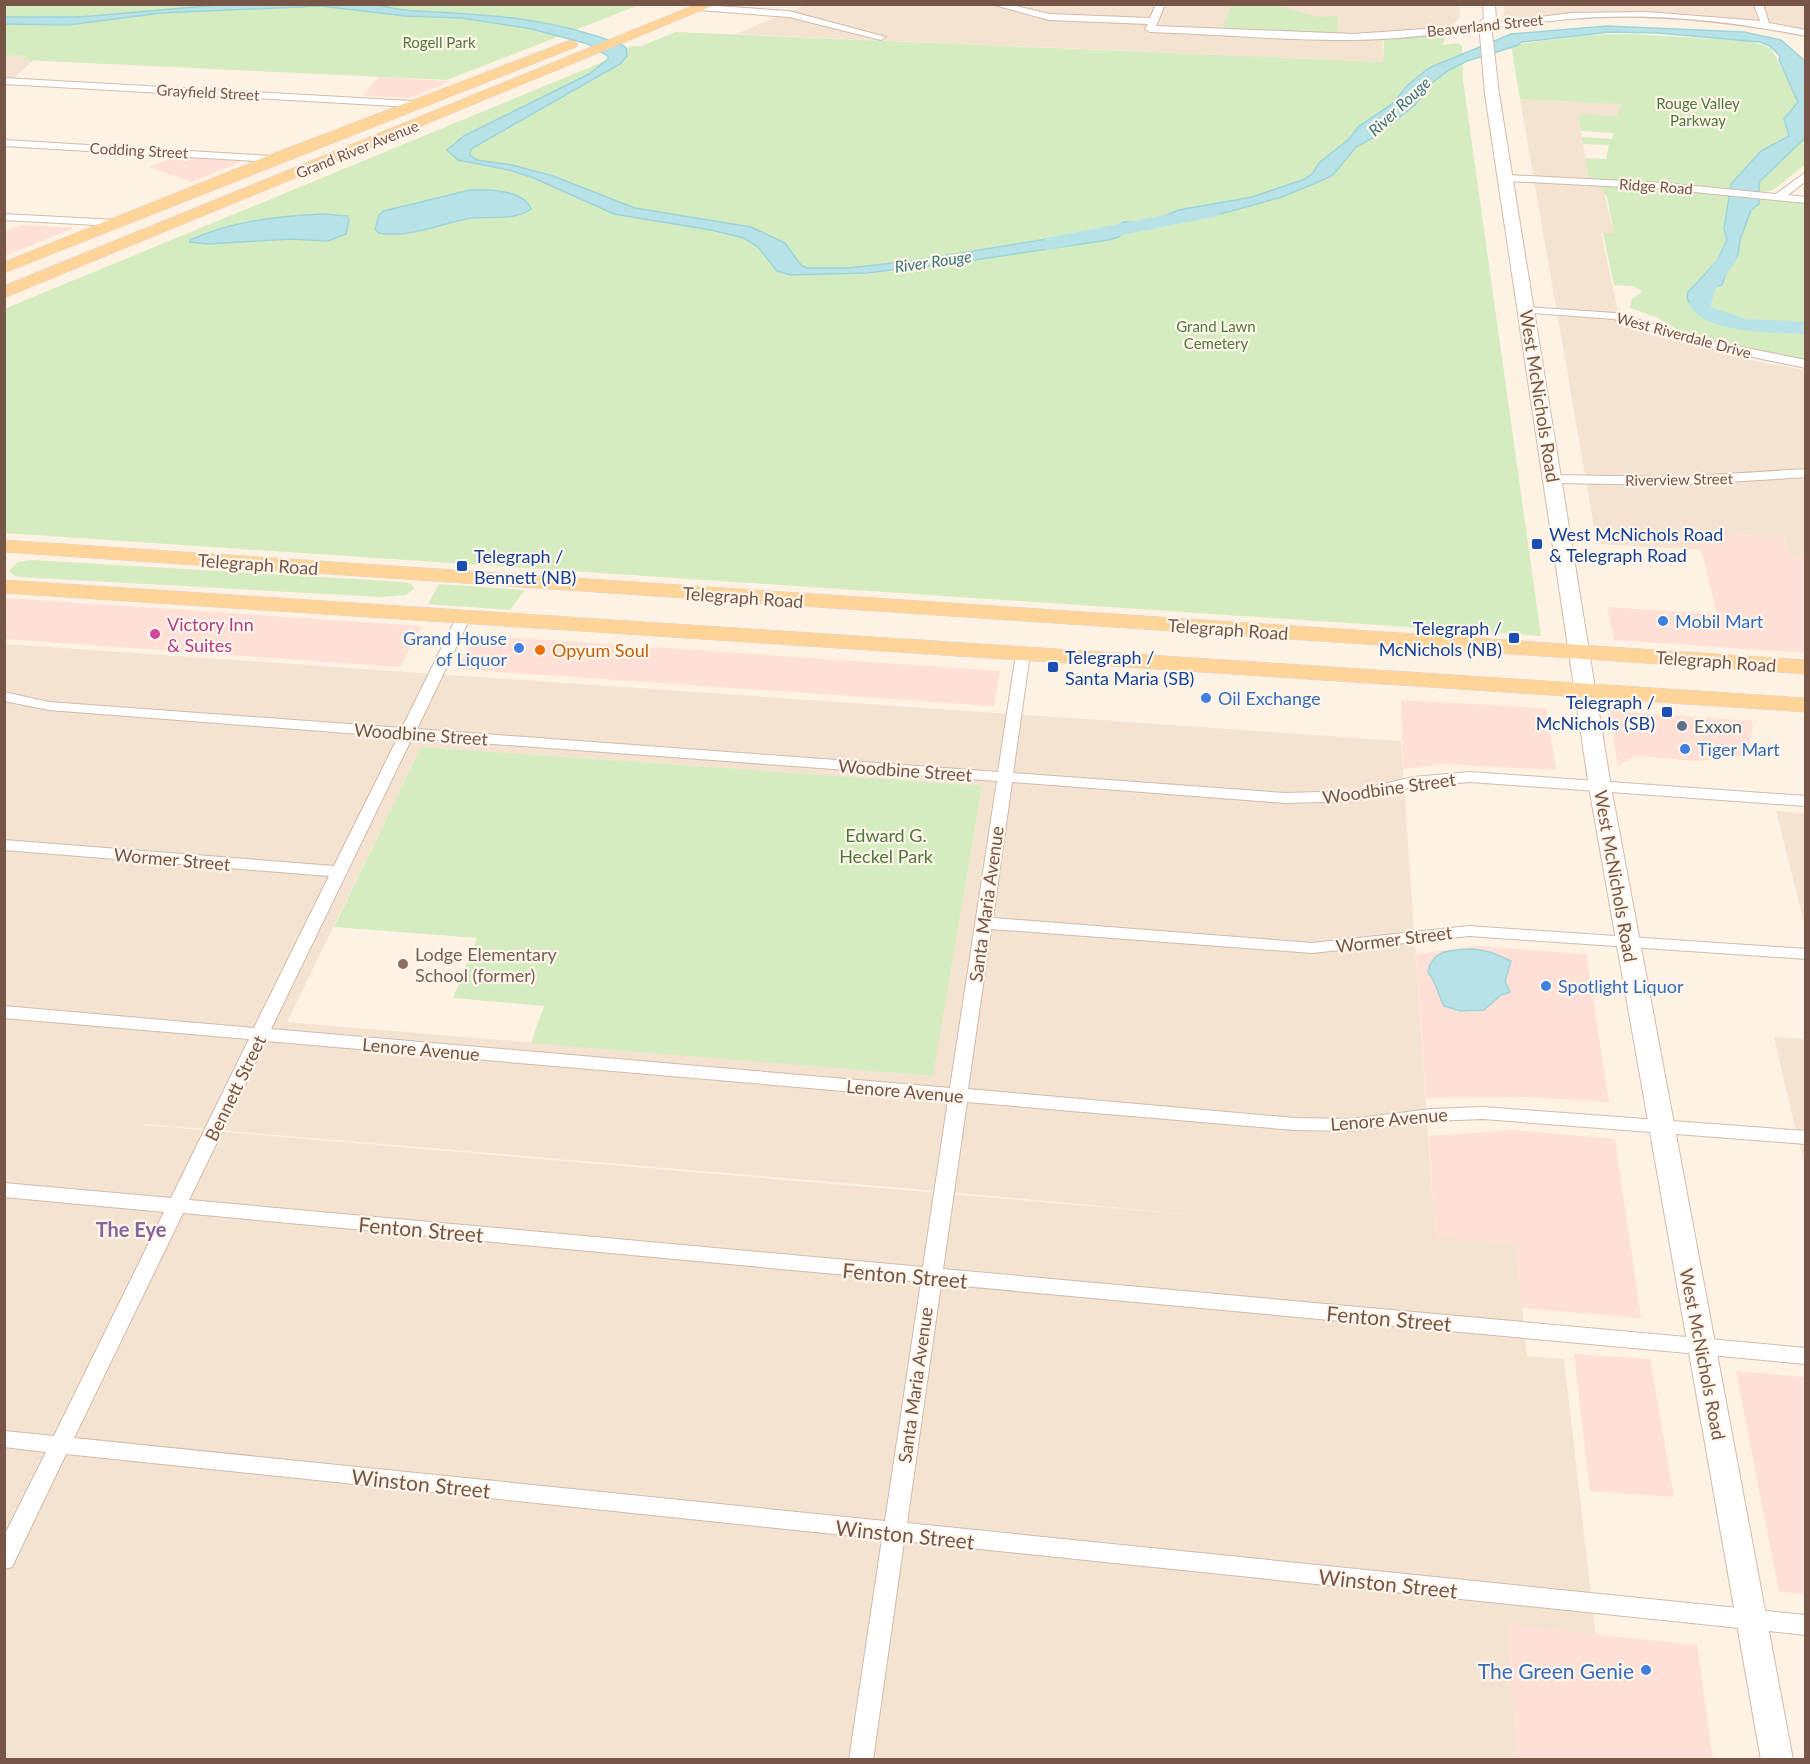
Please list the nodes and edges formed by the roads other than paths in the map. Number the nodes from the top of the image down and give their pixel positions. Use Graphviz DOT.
graph roads {
  1 [pos="675,4"];
  2 [pos="995,4"];
  3 [pos="1161,4"];
  4 [pos="1476,4"];
  5 [pos="1489,4"];
  6 [pos="1758,4"];
  7 [pos="701,6"];
  8 [pos="1153,21"];
  9 [pos="1765,23"];
  10 [pos="1485,27"];
  11 [pos="600,33"];
  12 [pos="1801,33"];
  13 [pos="881,37"];
  14 [pos="1806,39"];
  15 [pos="577,42"];
  16 [pos="4,81"];
  17 [pos="437,94"];
  18 [pos="412,104"];
  19 [pos="4,143"];
  20 [pos="359,148"];
  21 [pos="272,159"];
  22 [pos="252,167"];
  23 [pos="1806,175"];
  24 [pos="1507,178"];
  25 [pos="267,186"];
  26 [pos="184,195"];
  27 [pos="1775,196"];
  28 [pos="1806,200"];
  29 [pos="4,217"];
  30 [pos="115,223"];
  31 [pos="4,268"];
  32 [pos="55,272"];
  33 [pos="4,293"];
  34 [pos="1526,310"];
  35 [pos="1806,364"];
  36 [pos="1806,473"];
  37 [pos="1553,479"];
  38 [pos="4,546"];
  39 [pos="45,549"];
  40 [pos="4,562"];
  41 [pos="415,575"];
  42 [pos="4,586"];
  43 [pos="781,599"];
  44 [pos="389,611"];
  45 [pos="464,616"];
  46 [pos="1052,618"];
  47 [pos="525,620"];
  48 [pos="791,637"];
  49 [pos="1482,645"];
  50 [pos="1578,651"];
  51 [pos="1023,654"];
  52 [pos="1806,667"];
  53 [pos="1218,668"];
  54 [pos="1584,691"];
  55 [pos="4,696"];
  56 [pos="1806,696"];
  57 [pos="1767,702"];
  58 [pos="1806,705"];
  59 [pos="407,733"];
  60 [pos="1005,777"];
  61 [pos="1600,787"];
  62 [pos="1806,801"];
  63 [pos="4,845"];
  64 [pos="340,872"];
  65 [pos="983,923"];
  66 [pos="1628,940"];
  67 [pos="1806,954"];
  68 [pos="4,1012"];
  69 [pos="261,1035"];
  70 [pos="958,1095"];
  71 [pos="1661,1125"];
  72 [pos="1806,1138"];
  73 [pos="4,1190"];
  74 [pos="177,1206"];
  75 [pos="930,1277"];
  76 [pos="1702,1346"];
  77 [pos="1806,1356"];
  78 [pos="4,1439"];
  79 [pos="60,1445"];
  80 [pos="894,1533"];
  81 [pos="4,1560"];
  82 [pos="1752,1619"];
  83 [pos="1806,1625"];
  84 [pos="861,1760"];
  85 [pos="1778,1760"];
  1 -- 11 [label="main road"];
  2 -- 8 [label="street"];
  3 -- 8 [label="street"];
  4 -- 10 [label="main road, West McNichols Road"];
  5 -- 10 [label="main road, West McNichols Road"];
  6 -- 9 [label="street"];
  7 -- 13 [label="street"];
  7 -- 20 [label="main road, Grand River Avenue"];
  8 -- 10 [label="street, Beaverland Street"];
  9 -- 10 [label="street, Beaverland Street"];
  9 -- 12 [label="street, Beaverland Street"];
  10 -- 24 [label="main road, West McNichols Road"];
  12 -- 14 [label="street, Beaverland Street"];
  15 -- 17 [label="main road, Grand River Avenue"];
  16 -- 18 [label="street, Grayfield Street"];
  17 -- 18 [label="main road, Grand River Avenue"];
  17 -- 20 [label="main road"];
  18 -- 21 [label="main road, Grand River Avenue"];
  19 -- 21 [label="street, Codding Street"];
  20 -- 25 [label="main road, Grand River Avenue"];
  21 -- 22 [label="main road, Grand River Avenue"];
  22 -- 25 [label="main road"];
  22 -- 26 [label="main road, Grand River Avenue"];
  23 -- 27 [label="street"];
  24 -- 27 [label="street, Ridge Road"];
  24 -- 34 [label="main road, West McNichols Road"];
  25 -- 32 [label="main road, Grand River Avenue"];
  26 -- 30 [label="main road, Grand River Avenue"];
  26 -- 32 [label="main road"];
  27 -- 28 [label="street, Ridge Road"];
  29 -- 30 [label="street"];
  30 -- 31 [label="main road, Grand River Avenue"];
  32 -- 33 [label="main road, Grand River Avenue"];
  34 -- 35 [label="street, West Riverdale Drive"];
  34 -- 37 [label="main road, West McNichols Road"];
  36 -- 37 [label="street, Riverview Street"];
  37 -- 50 [label="main road, West McNichols Road"];
  38 -- 39 [label="main road, Telegraph Road"];
  39 -- 40 [label="main road"];
  39 -- 41 [label="main road, Telegraph Road"];
  41 -- 43 [label="main road, Telegraph Road"];
  41 -- 44 [label="main road"];
  42 -- 44 [label="main road, Telegraph Road"];
  43 -- 46 [label="main road, Telegraph Road"];
  43 -- 47 [label="main road"];
  44 -- 45 [label="main road, Telegraph Road"];
  45 -- 47 [label="main road, Telegraph Road"];
  45 -- 59 [label="street, Bennett Street"];
  46 -- 48 [label="main road"];
  46 -- 49 [label="main road, Telegraph Road"];
  47 -- 48 [label="main road, Telegraph Road"];
  48 -- 51 [label="main road, Telegraph Road"];
  49 -- 50 [label="main road, Telegraph Road"];
  49 -- 53 [label="main road, Telegraph Road"];
  50 -- 52 [label="main road, Telegraph Road"];
  50 -- 54 [label="main road, West McNichols Road"];
  51 -- 53 [label="main road, Telegraph Road"];
  51 -- 60 [label="street, Santa Maria Avenue"];
  53 -- 54 [label="main road, Telegraph Road"];
  54 -- 57 [label="main road, Telegraph Road"];
  54 -- 61 [label="main road, West McNichols Road"];
  55 -- 59 [label="street, Woodbine Street"];
  56 -- 57 [label="main road, Telegraph Road"];
  57 -- 58 [label="main road, Telegraph Road"];
  59 -- 60 [label="street, Woodbine Street"];
  59 -- 64 [label="street, Bennett Street"];
  60 -- 61 [label="street, Woodbine Street"];
  60 -- 65 [label="street, Santa Maria Avenue"];
  61 -- 62 [label="street, Woodbine Street"];
  61 -- 66 [label="main road, West McNichols Road"];
  63 -- 64 [label="street, Wormer Street"];
  64 -- 69 [label="street, Bennett Street"];
  65 -- 66 [label="street, Wormer Street"];
  65 -- 70 [label="street, Santa Maria Avenue"];
  66 -- 67 [label="street, Wormer Street"];
  66 -- 71 [label="main road, West McNichols Road"];
  68 -- 69 [label="street, Lenore Avenue"];
  69 -- 70 [label="street, Lenore Avenue"];
  69 -- 74 [label="street, Bennett Street"];
  70 -- 71 [label="street, Lenore Avenue"];
  70 -- 75 [label="street, Santa Maria Avenue"];
  71 -- 72 [label="street, Lenore Avenue"];
  71 -- 76 [label="main road, West McNichols Road"];
  73 -- 74 [label="street, Fenton Street"];
  74 -- 75 [label="street, Fenton Street"];
  74 -- 79 [label="street, Bennett Street"];
  75 -- 76 [label="street, Fenton Street"];
  75 -- 80 [label="street, Santa Maria Avenue"];
  76 -- 77 [label="street, Fenton Street"];
  76 -- 82 [label="main road, West McNichols Road"];
  78 -- 79 [label="street, Winston Street"];
  79 -- 80 [label="street, Winston Street"];
  79 -- 81 [label="street, Bennett Street"];
  80 -- 82 [label="street, Winston Street"];
  80 -- 84 [label="street, Santa Maria Avenue"];
  82 -- 83 [label="street, Winston Street"];
  82 -- 85 [label="main road, West McNichols Road"];
}
